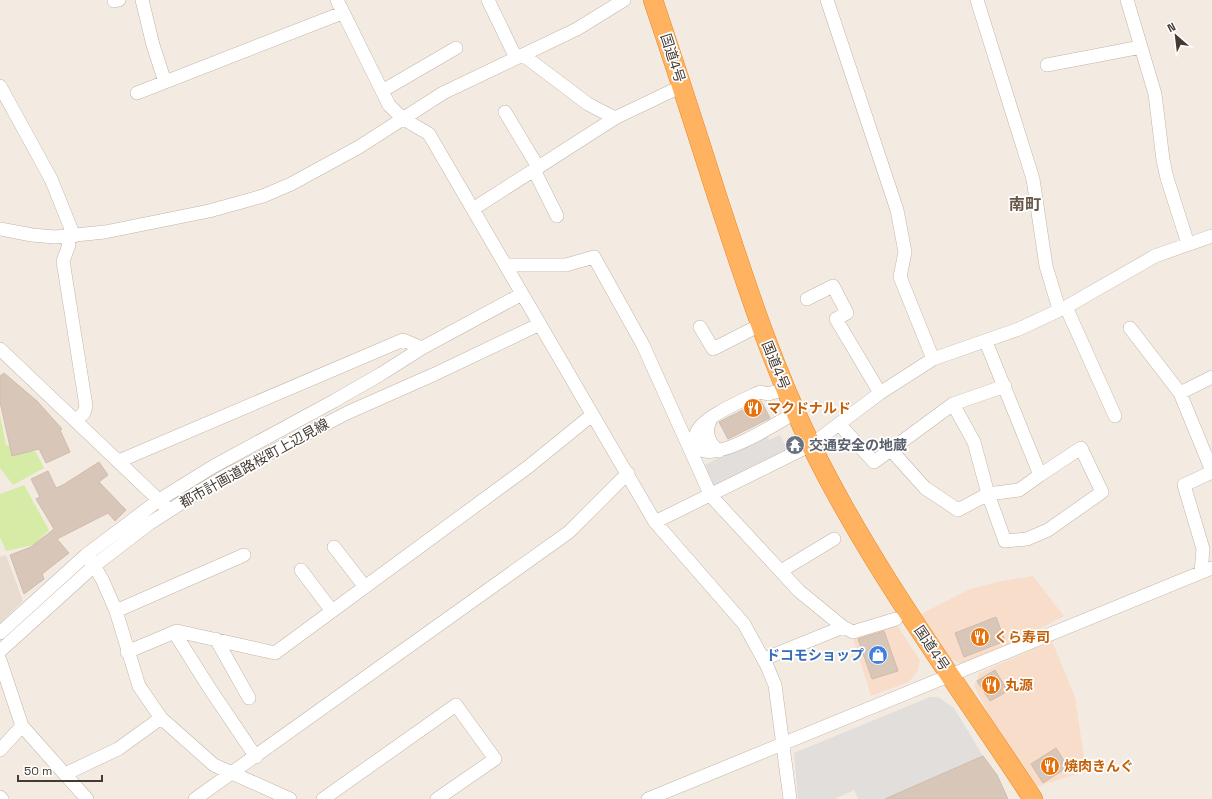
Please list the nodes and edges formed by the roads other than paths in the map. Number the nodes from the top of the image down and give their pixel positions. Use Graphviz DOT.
graph roads {
  1 [pos="142,0"];
  2 [pos="337,0"];
  3 [pos="488,0"];
  4 [pos="624,0"];
  5 [pos="653,0"];
  6 [pos="827,0"];
  7 [pos="977,0"];
  8 [pos="1128,0"];
  9 [pos="342,13"];
  10 [pos="1141,46"];
  11 [pos="456,48"];
  12 [pos="519,56"];
  13 [pos="1047,66"];
  14 [pos="165,82"];
  15 [pos="0,86"];
  16 [pos="682,86"];
  17 [pos="382,91"];
  18 [pos="137,93"];
  19 [pos="506,112"];
  20 [pos="402,118"];
  21 [pos="615,118"];
  22 [pos="536,168"];
  23 [pos="473,209"];
  24 [pos="557,216"];
  25 [pos="0,229"];
  26 [pos="70,236"];
  27 [pos="1212,236"];
  28 [pos="1188,244"];
  29 [pos="506,265"];
  30 [pos="522,294"];
  31 [pos="807,299"];
  32 [pos="1063,308"];
  33 [pos="540,324"];
  34 [pos="760,325"];
  35 [pos="700,327"];
  36 [pos="1130,328"];
  37 [pos="986,342"];
  38 [pos="422,348"];
  39 [pos="0,349"];
  40 [pos="933,359"];
  41 [pos="1212,377"];
  42 [pos="1005,386"];
  43 [pos="785,389"];
  44 [pos="880,393"];
  45 [pos="1180,393"];
  46 [pos="953,404"];
  47 [pos="796,412"];
  48 [pos="592,415"];
  49 [pos="1115,416"];
  50 [pos="76,420"];
  51 [pos="839,424"];
  52 [pos="1207,443"];
  53 [pos="811,445"];
  54 [pos="890,450"];
  55 [pos="119,461"];
  56 [pos="1212,472"];
  57 [pos="628,473"];
  58 [pos="1040,475"];
  59 [pos="988,494"];
  60 [pos="711,496"];
  61 [pos="159,500"];
  62 [pos="169,510"];
  63 [pos="656,522"];
  64 [pos="834,539"];
  65 [pos="334,547"];
  66 [pos="86,555"];
  67 [pos="244,555"];
  68 [pos="95,565"];
  69 [pos="301,570"];
  70 [pos="1207,570"];
  71 [pos="781,571"];
  72 [pos="366,587"];
  73 [pos="116,611"];
  74 [pos="332,611"];
  75 [pos="896,619"];
  76 [pos="843,627"];
  77 [pos="174,632"];
  78 [pos="0,633"];
  79 [pos="216,640"];
  80 [pos="0,651"];
  81 [pos="127,652"];
  82 [pos="764,659"];
  83 [pos="0,660"];
  84 [pos="950,676"];
  85 [pos="248,698"];
  86 [pos="161,718"];
  87 [pos="22,726"];
  88 [pos="783,744"];
  89 [pos="0,750"];
  90 [pos="256,757"];
  91 [pos="231,773"];
  92 [pos="65,774"];
  93 [pos="87,799"];
  94 [pos="195,799"];
  95 [pos="290,799"];
  96 [pos="323,799"];
  97 [pos="437,799"];
  98 [pos="648,799"];
  99 [pos="790,799"];
  100 [pos="1033,799"];
  1 -- 14 [label="street"];
  2 -- 9 [label="street"];
  3 -- 12 [label="street"];
  4 -- 12 [label="street"];
  5 -- 16 [label="highway, 国道4号"];
  6 -- 40 [label="street"];
  7 -- 32 [label="street"];
  8 -- 10 [label="street"];
  9 -- 14 [label="street"];
  9 -- 17 [label="street"];
  10 -- 13 [label="street"];
  10 -- 28 [label="street"];
  11 -- 17 [label="street"];
  12 -- 20 [label="street"];
  12 -- 21 [label="street"];
  14 -- 18 [label="street"];
  15 -- 26 [label="street"];
  16 -- 21 [label="street"];
  16 -- 34 [label="highway, 国道4号"];
  17 -- 20 [label="street"];
  19 -- 22 [label="street"];
  20 -- 23 [label="street"];
  20 -- 26 [label="street"];
  21 -- 22 [label="street"];
  22 -- 23 [label="street"];
  22 -- 24 [label="street"];
  23 -- 29 [label="street"];
  25 -- 26 [label="street"];
  26 -- 50 [label="street"];
  27 -- 28 [label="street"];
  28 -- 32 [label="street"];
  29 -- 30 [label="street"];
  29 -- 60 [label="street"];
  30 -- 33 [label="street"];
  30 -- 38 [label="street, 都市計画道路桜町上辺見線"];
  31 -- 44 [label="street"];
  32 -- 37 [label="street"];
  32 -- 49 [label="street"];
  33 -- 48 [label="street"];
  33 -- 62 [label="street, 都市計画道路桜町上辺見線"];
  34 -- 35 [label="street"];
  34 -- 43 [label="highway, 国道4号"];
  36 -- 45 [label="street"];
  37 -- 40 [label="street"];
  37 -- 42 [label="street"];
  38 -- 55 [label="street"];
  38 -- 61 [label="street, 都市計画道路桜町上辺見線"];
  39 -- 50 [label="street"];
  40 -- 44 [label="street"];
  41 -- 45 [label="street"];
  42 -- 46 [label="street"];
  42 -- 58 [label="street"];
  43 -- 47 [label="highway, 国道4号"];
  43 -- 47 [label="street"];
  44 -- 51 [label="street"];
  45 -- 52 [label="street"];
  46 -- 54 [label="street"];
  46 -- 59 [label="street"];
  47 -- 53 [label="highway, 国道4号"];
  48 -- 57 [label="street"];
  48 -- 72 [label="street"];
  50 -- 55 [label="street"];
  51 -- 53 [label="street"];
  51 -- 54 [label="street"];
  52 -- 56 [label="street"];
  53 -- 60 [label="street"];
  53 -- 84 [label="highway, 国道4号"];
  54 -- 59 [label="street"];
  55 -- 61 [label="street"];
  56 -- 70 [label="street"];
  57 -- 63 [label="street"];
  57 -- 90 [label="street"];
  58 -- 59 [label="street"];
  58 -- 59 [label="street"];
  60 -- 63 [label="street"];
  60 -- 71 [label="street"];
  61 -- 62 [label="street"];
  61 -- 66 [label="street, 都市計画道路桜町上辺見線"];
  62 -- 68 [label="street, 都市計画道路桜町上辺見線"];
  63 -- 82 [label="street"];
  64 -- 71 [label="street"];
  65 -- 72 [label="street"];
  66 -- 68 [label="street"];
  66 -- 78 [label="street, 都市計画道路桜町上辺見線"];
  67 -- 73 [label="street"];
  68 -- 73 [label="street"];
  68 -- 80 [label="street, 都市計画道路桜町上辺見線"];
  69 -- 74 [label="street"];
  70 -- 84 [label="street"];
  71 -- 76 [label="street"];
  72 -- 74 [label="street"];
  73 -- 81 [label="street"];
  74 -- 79 [label="street"];
  75 -- 76 [label="street"];
  76 -- 82 [label="street"];
  77 -- 79 [label="street"];
  77 -- 81 [label="street"];
  77 -- 90 [label="street"];
  79 -- 85 [label="street"];
  81 -- 86 [label="street"];
  82 -- 88 [label="street"];
  83 -- 87 [label="street"];
  84 -- 88 [label="street"];
  84 -- 100 [label="highway, 国道4号"];
  86 -- 91 [label="street"];
  86 -- 92 [label="street"];
  87 -- 89 [label="street"];
  87 -- 92 [label="street"];
  88 -- 98 [label="street"];
  88 -- 99 [label="street"];
  90 -- 91 [label="street"];
  91 -- 94 [label="street"];
  91 -- 95 [label="street"];
  92 -- 93 [label="street"];
  96 -- 97 [label="street"];
}
